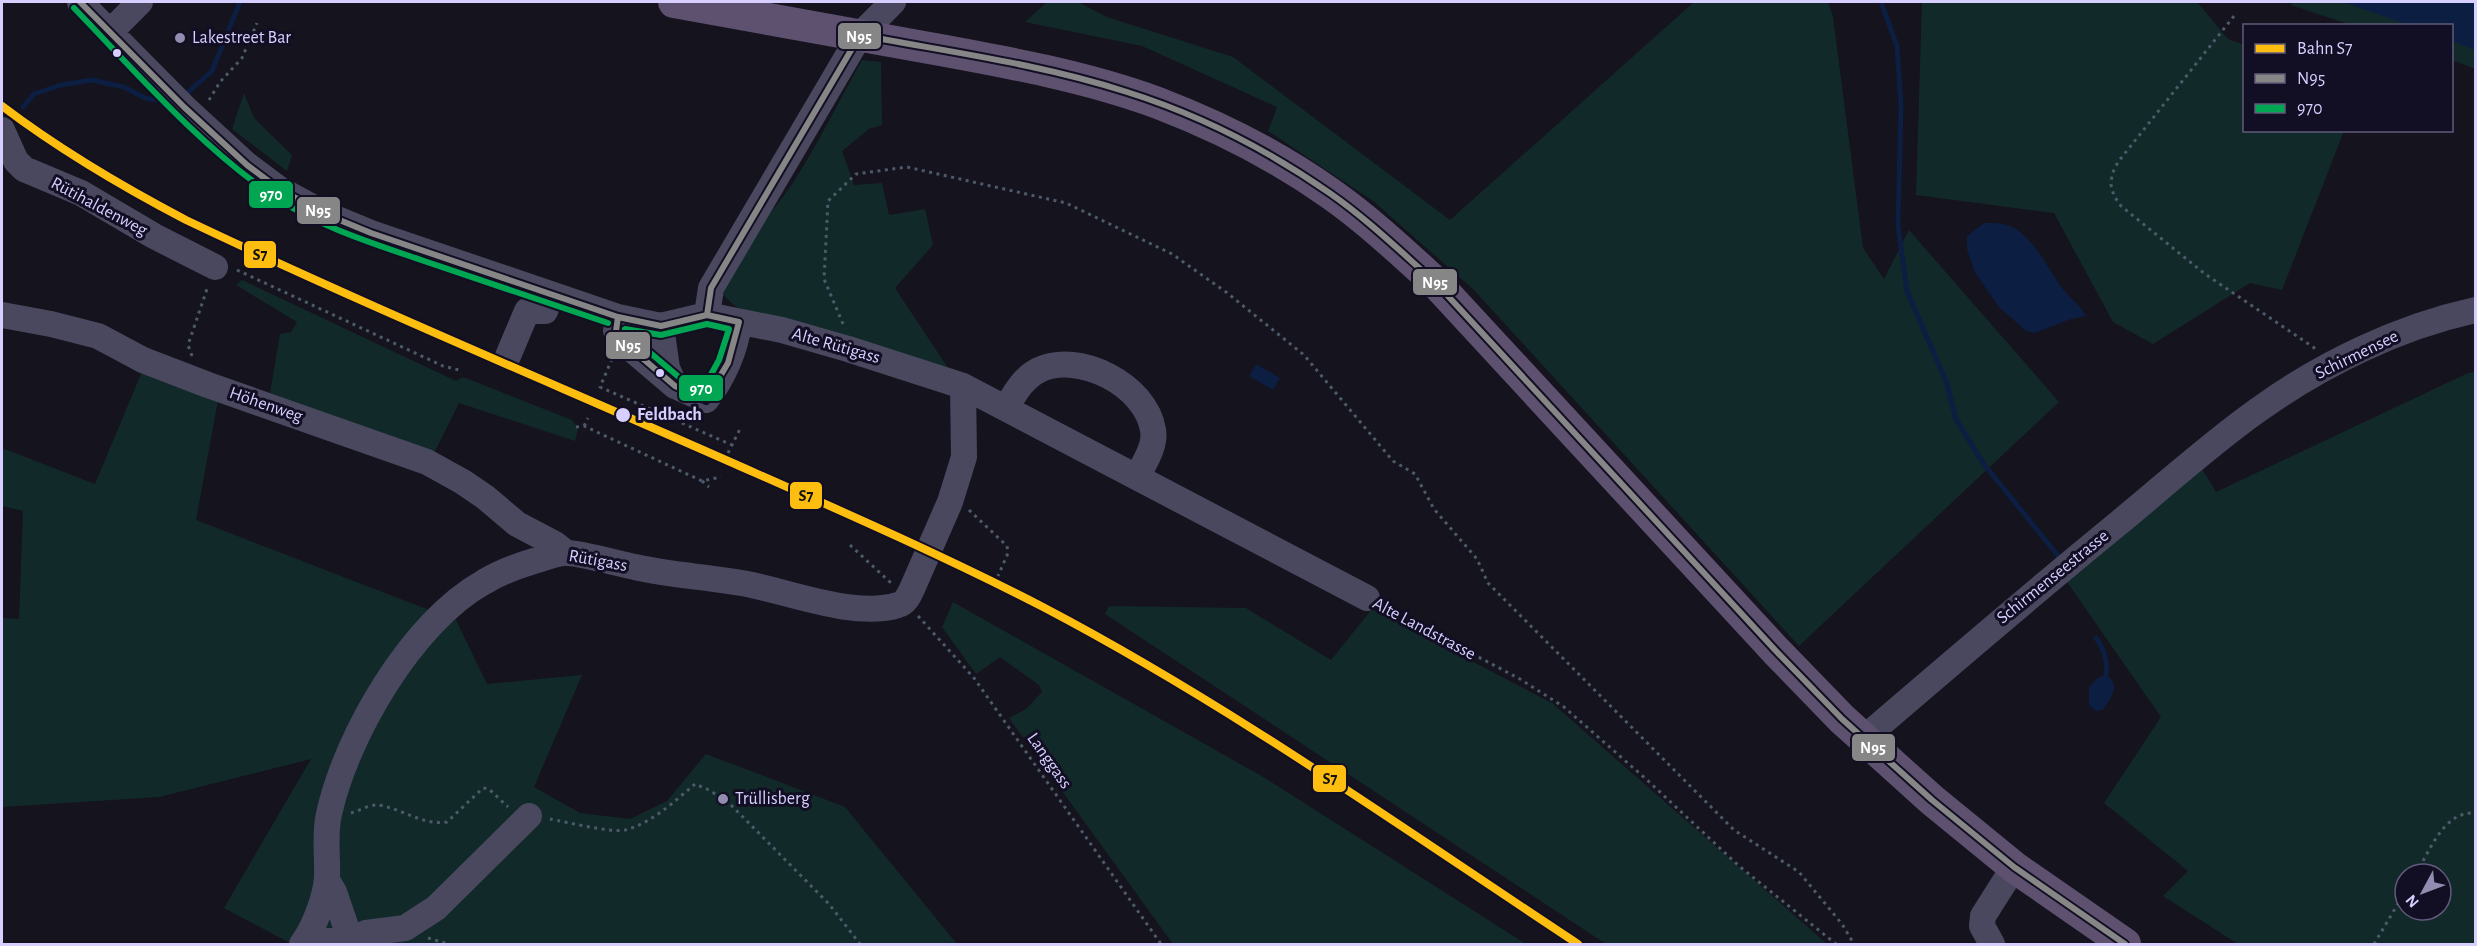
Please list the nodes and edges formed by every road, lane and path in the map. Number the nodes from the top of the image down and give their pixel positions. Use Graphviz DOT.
graph roads {
  1 [pos="81,2"];
  2 [pos="140,2"];
  3 [pos="674,2"];
  4 [pos="893,2"];
  5 [pos="2234,16"];
  6 [pos="257,23"];
  7 [pos="110,32"];
  8 [pos="860,35"];
  9 [pos="184,107"];
  10 [pos="2,130"];
  11 [pos="215,267"];
  12 [pos="552,295"];
  13 [pos="2475,310"];
  14 [pos="2,315"];
  15 [pos="707,315"];
  16 [pos="739,322"];
  17 [pos="661,326"];
  18 [pos="619,329"];
  19 [pos="846,330"];
  20 [pos="192,356"];
  21 [pos="508,356"];
  22 [pos="2331,366"];
  23 [pos="459,369"];
  24 [pos="675,386"];
  25 [pos="963,386"];
  26 [pos="1006,408"];
  27 [pos="588,418"];
  28 [pos="2246,419"];
  29 [pos="584,426"];
  30 [pos="741,427"];
  31 [pos="576,428"];
  32 [pos="732,445"];
  33 [pos="728,453"];
  34 [pos="721,477"];
  35 [pos="1137,477"];
  36 [pos="702,481"];
  37 [pos="709,487"];
  38 [pos="957,510"];
  39 [pos="518,524"];
  40 [pos="850,545"];
  41 [pos="565,552"];
  42 [pos="519,566"];
  43 [pos="999,576"];
  44 [pos="904,594"];
  45 [pos="1367,598"];
  46 [pos="1863,738"];
  47 [pos="2475,813"];
  48 [pos="328,815"];
  49 [pos="529,816"];
  50 [pos="2423,862"];
  51 [pos="2014,867"];
  52 [pos="327,879"];
  53 [pos="2393,913"];
  54 [pos="2110,940"];
  55 [pos="305,941"];
  56 [pos="341,943"];
  57 [pos="860,945"];
  58 [pos="1161,945"];
  59 [pos="1836,945"];
  60 [pos="1854,945"];
  61 [pos="1992,945"];
  62 [pos="2374,945"];
  1 -- 7 [label="street"];
  2 -- 7 [label="street"];
  3 -- 8 [label="main road"];
  4 -- 8 [label="street"];
  5 -- 22 [label="path"];
  6 -- 9 [label="path"];
  7 -- 9 [label="street"];
  8 -- 15 [label="street"];
  8 -- 46 [label="main road"];
  9 -- 12 [label="street"];
  10 -- 11 [label="street, Rütihaldenweg"];
  11 -- 20 [label="path"];
  11 -- 23 [label="path"];
  12 -- 18 [label="street"];
  12 -- 21 [label="street"];
  13 -- 22 [label="street, Schirmensee"];
  14 -- 39 [label="street, Höhenweg"];
  15 -- 16 [label="street, Alte Rütigass"];
  15 -- 17 [label="street"];
  16 -- 24 [label="street"];
  16 -- 25 [label="street, Alte Rütigass"];
  17 -- 18 [label="street"];
  17 -- 24 [label="street"];
  18 -- 24 [label="street"];
  18 -- 32 [label="path"];
  19 -- 60 [label="path"];
  22 -- 28 [label="street, Schirmensee"];
  25 -- 26 [label="street, Alte Landstrasse"];
  25 -- 38 [label="street"];
  26 -- 35 [label="street, Alte Landstrasse"];
  26 -- 35 [label="street"];
  27 -- 29 [label="path"];
  28 -- 46 [label="street, Schirmenseestrasse"];
  29 -- 31 [label="path"];
  29 -- 36 [label="path"];
  30 -- 32 [label="path"];
  32 -- 33 [label="path"];
  34 -- 36 [label="path"];
  35 -- 45 [label="street, Alte Landstrasse"];
  36 -- 37 [label="path"];
  38 -- 43 [label="path"];
  38 -- 44 [label="street"];
  39 -- 41 [label="street, Höhenweg"];
  39 -- 42 [label="street"];
  40 -- 44 [label="path, Langgass"];
  41 -- 42 [label="street, Rütigass"];
  41 -- 44 [label="street, Rütigass"];
  42 -- 48 [label="street, Rütigass"];
  44 -- 58 [label="path, Langgass"];
  45 -- 59 [label="path, Alte Landstrasse"];
  46 -- 51 [label="main road"];
  47 -- 50 [label="path"];
  48 -- 49 [label="path"];
  48 -- 52 [label="street, Rütigass"];
  49 -- 56 [label="street"];
  49 -- 57 [label="path"];
  51 -- 54 [label="main road"];
  51 -- 61 [label="street"];
  52 -- 55 [label="street, Rütigass"];
  52 -- 56 [label="street"];
  53 -- 62 [label="path"];
  55 -- 56 [label="street"];
}
